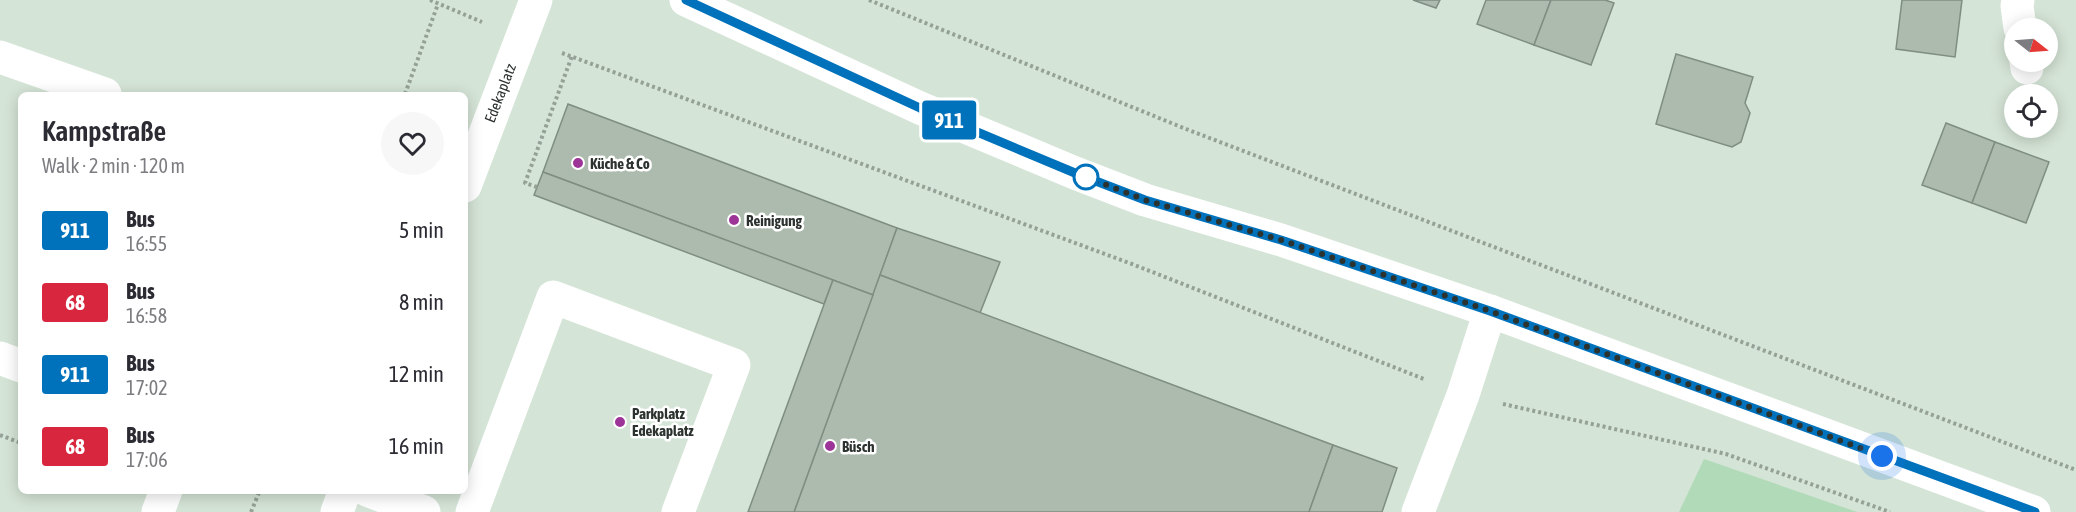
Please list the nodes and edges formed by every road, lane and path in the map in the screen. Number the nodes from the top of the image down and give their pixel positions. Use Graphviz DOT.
graph roads {
  1 [pos="430,0"];
  2 [pos="536,0"];
  3 [pos="686,0"];
  4 [pos="869,0"];
  5 [pos="2018,0"];
  6 [pos="438,4"];
  7 [pos="2019,18"];
  8 [pos="520,38"];
  9 [pos="572,56"];
  10 [pos="0,57"];
  11 [pos="99,92"];
  12 [pos="406,92"];
  13 [pos="468,178"];
  14 [pos="537,187"];
  15 [pos="1490,311"];
  16 [pos="0,358"];
  17 [pos="18,365"];
  18 [pos="1463,395"];
  19 [pos="0,435"];
  20 [pos="18,442"];
  21 [pos="2076,470"];
  22 [pos="165,494"];
  23 [pos="258,494"];
  24 [pos="344,494"];
  25 [pos="377,494"];
  26 [pos="158,512"];
  27 [pos="251,512"];
  28 [pos="337,512"];
  29 [pos="424,512"];
  30 [pos="472,512"];
  31 [pos="678,512"];
  32 [pos="1418,512"];
  33 [pos="1890,512"];
  34 [pos="2034,512"];
  1 -- 6 [label="path"];
  2 -- 8 [label="main road, Edekaplatz"];
  3 -- 15 [label="main road"];
  4 -- 21 [label="path"];
  5 -- 7 [label="main road"];
  6 -- 8 [label="path"];
  6 -- 12 [label="path"];
  8 -- 9 [label="path"];
  8 -- 13 [label="main road, Edekaplatz"];
  9 -- 14 [label="path"];
  9 -- 18 [label="path"];
  10 -- 11 [label="main road"];
  15 -- 18 [label="main road"];
  15 -- 34 [label="main road"];
  16 -- 17 [label="main road"];
  18 -- 32 [label="main road"];
  18 -- 33 [label="path"];
  19 -- 20 [label="path"];
  22 -- 26 [label="main road"];
  23 -- 27 [label="path"];
  24 -- 28 [label="main road"];
  25 -- 29 [label="main road"];
  30 -- 31 [label="main road"];
}
